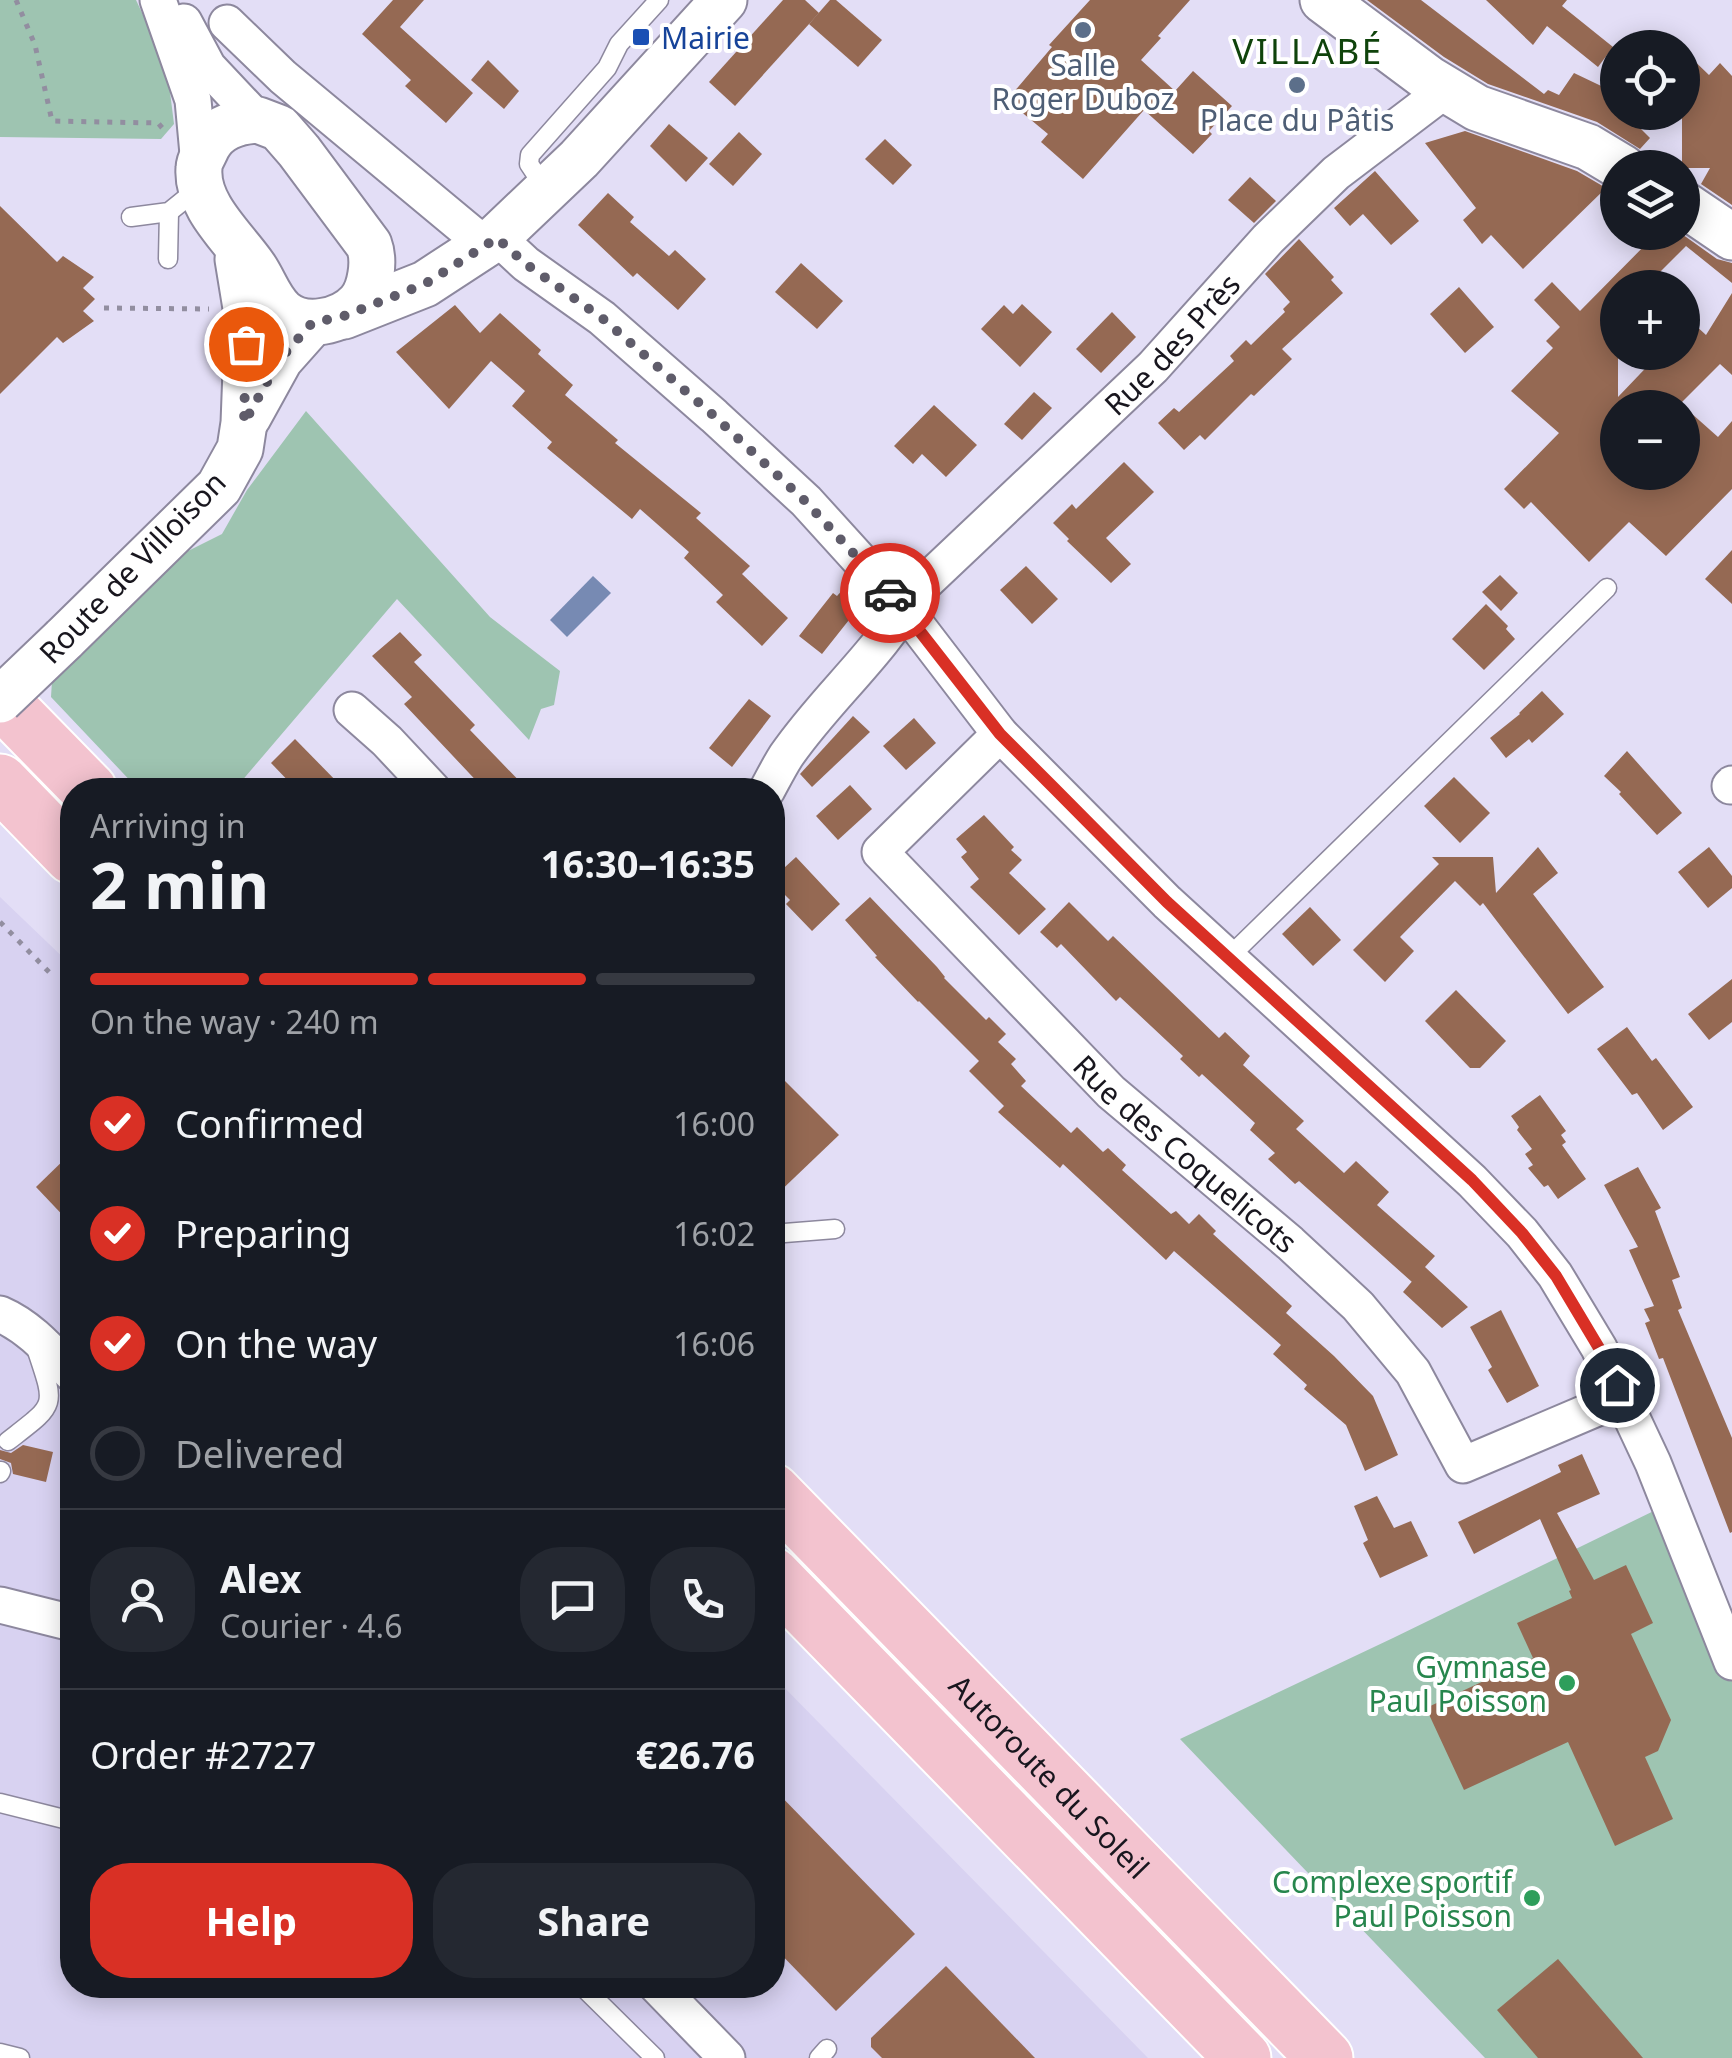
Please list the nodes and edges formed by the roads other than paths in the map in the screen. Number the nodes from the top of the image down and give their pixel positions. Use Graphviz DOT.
graph roads {
  1 [pos="158,0"];
  2 [pos="176,0"];
  3 [pos="659,0"];
  4 [pos="724,0"];
  5 [pos="1323,0"];
  6 [pos="227,23"];
  7 [pos="1448,88"];
  8 [pos="258,120"];
  9 [pos="1600,155"];
  10 [pos="185,176"];
  11 [pos="547,190"];
  12 [pos="1700,215"];
  13 [pos="131,217"];
  14 [pos="1732,237"];
  15 [pos="234,242"];
  16 [pos="476,250"];
  17 [pos="373,255"];
  18 [pos="168,258"];
  19 [pos="328,320"];
  20 [pos="244,423"];
  21 [pos="1607,588"];
  22 [pos="905,610"];
  23 [pos="0,700"];
  24 [pos="352,710"];
  25 [pos="1000,734"];
  26 [pos="76,778"];
  27 [pos="422,778"];
  28 [pos="774,778"];
  29 [pos="0,782"];
  30 [pos="60,844"];
  31 [pos="1228,958"];
  32 [pos="836,1229"];
  33 [pos="785,1233"];
  34 [pos="15,1323"];
  35 [pos="60,1363"];
  36 [pos="1623,1397"];
  37 [pos="8,1441"];
  38 [pos="785,1504"];
  39 [pos="785,1588"];
  40 [pos="0,1605"];
  41 [pos="60,1620"];
  42 [pos="1732,1662"];
  43 [pos="0,1803"];
  44 [pos="60,1818"];
  45 [pos="594,1998"];
  46 [pos="669,1998"];
  47 [pos="0,2053"];
  48 [pos="20,2058"];
  49 [pos="655,2058"];
  50 [pos="727,2058"];
  51 [pos="1243,2058"];
  52 [pos="1325,2058"];
  1 -- 10 [label="street"];
  2 -- 8 [label="street"];
  3 -- 11 [label="lane"];
  4 -- 11 [label="street, Route de Villoison"];
  5 -- 7 [label="street"];
  6 -- 16 [label="street"];
  7 -- 9 [label="street"];
  7 -- 22 [label="street, Rue des Près"];
  8 -- 10 [label="street"];
  8 -- 17 [label="street"];
  10 -- 13 [label="lane"];
  10 -- 15 [label="street"];
  10 -- 18 [label="lane"];
  11 -- 16 [label="street, Route de Villoison"];
  12 -- 14 [label="street"];
  15 -- 19 [label="street"];
  15 -- 20 [label="street, Route de Villoison"];
  16 -- 17 [label="street"];
  16 -- 19 [label="street, Route de Villoison"];
  16 -- 22 [label="street"];
  17 -- 19 [label="street"];
  19 -- 20 [label="street, Route de Villoison"];
  20 -- 23 [label="street, Route de Villoison, bridge"];
  21 -- 31 [label="lane"];
  22 -- 25 [label="street"];
  22 -- 28 [label="street, Rue des Près"];
  23 -- 26 [label="highway"];
  24 -- 27 [label="street"];
  25 -- 31 [label="street"];
  25 -- 36 [label="street, Rue des Coquelicots"];
  29 -- 30 [label="highway"];
  31 -- 36 [label="street"];
  32 -- 33 [label="lane"];
  34 -- 35 [label="street"];
  34 -- 37 [label="lane"];
  36 -- 42 [label="street"];
  38 -- 52 [label="highway, Autoroute du Soleil"];
  39 -- 51 [label="highway, Autoroute du Soleil"];
  40 -- 41 [label="street"];
  43 -- 44 [label="lane"];
  45 -- 49 [label="lane"];
  46 -- 50 [label="street"];
  47 -- 48 [label="lane"];
}
